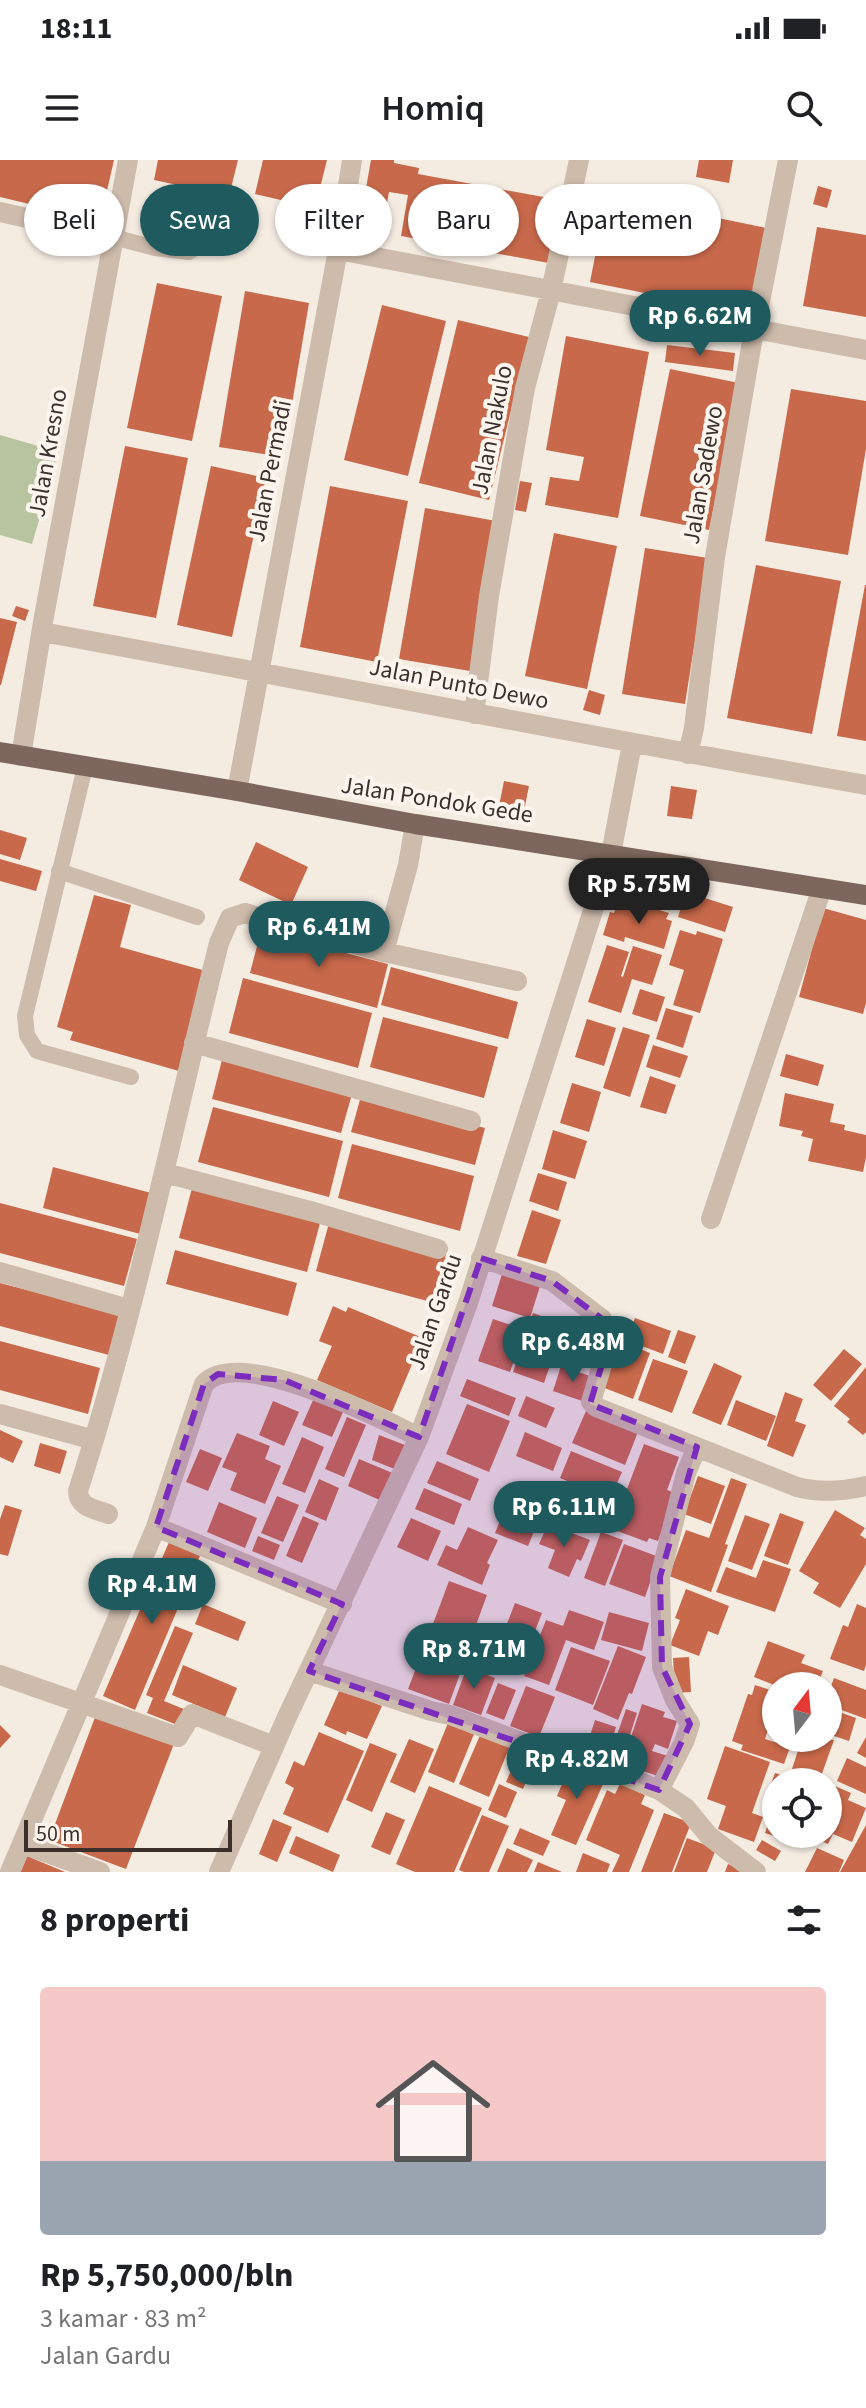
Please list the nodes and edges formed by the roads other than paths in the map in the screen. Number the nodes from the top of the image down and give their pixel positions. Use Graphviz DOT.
graph roads {
  1 [pos="128,160"];
  2 [pos="352,160"];
  3 [pos="579,160"];
  4 [pos="788,160"];
  5 [pos="123,184"];
  6 [pos="348,184"];
  7 [pos="0,212"];
  8 [pos="24,217"];
  9 [pos="110,256"];
  10 [pos="337,256"];
  11 [pos="369,256"];
  12 [pos="551,291"];
  13 [pos="754,327"];
  14 [pos="866,350"];
  15 [pos="42,632"];
  16 [pos="259,671"];
  17 [pos="474,714"];
  18 [pos="632,744"];
  19 [pos="0,752"];
  20 [pos="688,754"];
  21 [pos="21,756"];
  22 [pos="85,767"];
  23 [pos="866,785"];
  24 [pos="237,791"];
  25 [pos="415,824"];
  26 [pos="611,854"];
  27 [pos="59,871"];
  28 [pos="822,888"];
  29 [pos="866,895"];
  30 [pos="197,917"];
  31 [pos="384,952"];
  32 [pos="517,981"];
  33 [pos="194,1043"];
  34 [pos="131,1077"];
  35 [pos="471,1121"];
  36 [pos="165,1173"];
  37 [pos="711,1219"];
  38 [pos="438,1249"];
  39 [pos="481,1258"];
  40 [pos="0,1272"];
  41 [pos="129,1309"];
  42 [pos="0,1414"];
  43 [pos="419,1437"];
  44 [pos="94,1440"];
  45 [pos="697,1447"];
  46 [pos="866,1486"];
  47 [pos="108,1514"];
  48 [pos="156,1527"];
  49 [pos="342,1604"];
  50 [pos="309,1671"];
  51 [pos="0,1675"];
  52 [pos="83,1703"];
  53 [pos="274,1746"];
  54 [pos="659,1790"];
  55 [pos="23,1844"];
  56 [pos="10,1872"];
  57 [pos="100,1872"];
  58 [pos="219,1872"];
  59 [pos="756,1872"];
  1 -- 5 [label="street, Jalan Kresno"];
  2 -- 6 [label="street, Jalan Permadi"];
  3 -- 12 [label="street, Jalan Nakulo"];
  4 -- 13 [label="street, Jalan Sadewo"];
  7 -- 8 [label="street"];
  9 -- 15 [label="street, Jalan Kresno"];
  10 -- 16 [label="street, Jalan Permadi"];
  11 -- 12 [label="street"];
  12 -- 13 [label="street"];
  12 -- 17 [label="street, Jalan Nakulo"];
  13 -- 14 [label="street"];
  13 -- 20 [label="street, Jalan Sadewo"];
  15 -- 16 [label="street, Jalan Punto Dewo"];
  15 -- 21 [label="street, Jalan Kresno"];
  16 -- 17 [label="street, Jalan Punto Dewo"];
  16 -- 24 [label="street, Jalan Permadi"];
  17 -- 18 [label="street, Jalan Punto Dewo"];
  18 -- 20 [label="street, Jalan Punto Dewo"];
  18 -- 26 [label="street, Jalan Gardu"];
  19 -- 21 [label="main road, Jalan Pondok Gede"];
  20 -- 23 [label="street, Jalan Punto Dewo"];
  21 -- 22 [label="main road, Jalan Pondok Gede"];
  22 -- 24 [label="main road, Jalan Pondok Gede"];
  22 -- 27 [label="lane"];
  24 -- 25 [label="main road, Jalan Pondok Gede"];
  25 -- 26 [label="main road, Jalan Pondok Gede"];
  25 -- 31 [label="street"];
  26 -- 28 [label="main road, Jalan Pondok Gede"];
  26 -- 39 [label="street, Jalan Gardu"];
  27 -- 30 [label="lane"];
  27 -- 34 [label="lane"];
  28 -- 29 [label="main road, Jalan Pondok Gede"];
  28 -- 37 [label="street"];
  31 -- 32 [label="street"];
  31 -- 33 [label="street"];
  33 -- 35 [label="street"];
  33 -- 36 [label="street"];
  36 -- 38 [label="street"];
  36 -- 41 [label="street"];
  39 -- 43 [label="street, Jalan Gardu"];
  39 -- 45 [label="street"];
  40 -- 41 [label="street"];
  41 -- 44 [label="street"];
  42 -- 44 [label="street"];
  43 -- 48 [label="street"];
  43 -- 49 [label="street, Jalan Gardu"];
  44 -- 47 [label="street"];
  45 -- 46 [label="street"];
  45 -- 54 [label="street"];
  48 -- 49 [label="street"];
  48 -- 52 [label="street"];
  49 -- 50 [label="street, Jalan Gardu"];
  50 -- 53 [label="street, Jalan Gardu"];
  50 -- 54 [label="street"];
  51 -- 52 [label="street"];
  52 -- 53 [label="street"];
  52 -- 55 [label="street"];
  53 -- 58 [label="street, Jalan Gardu"];
  54 -- 59 [label="street"];
  55 -- 56 [label="street"];
  55 -- 57 [label="street"];
}
